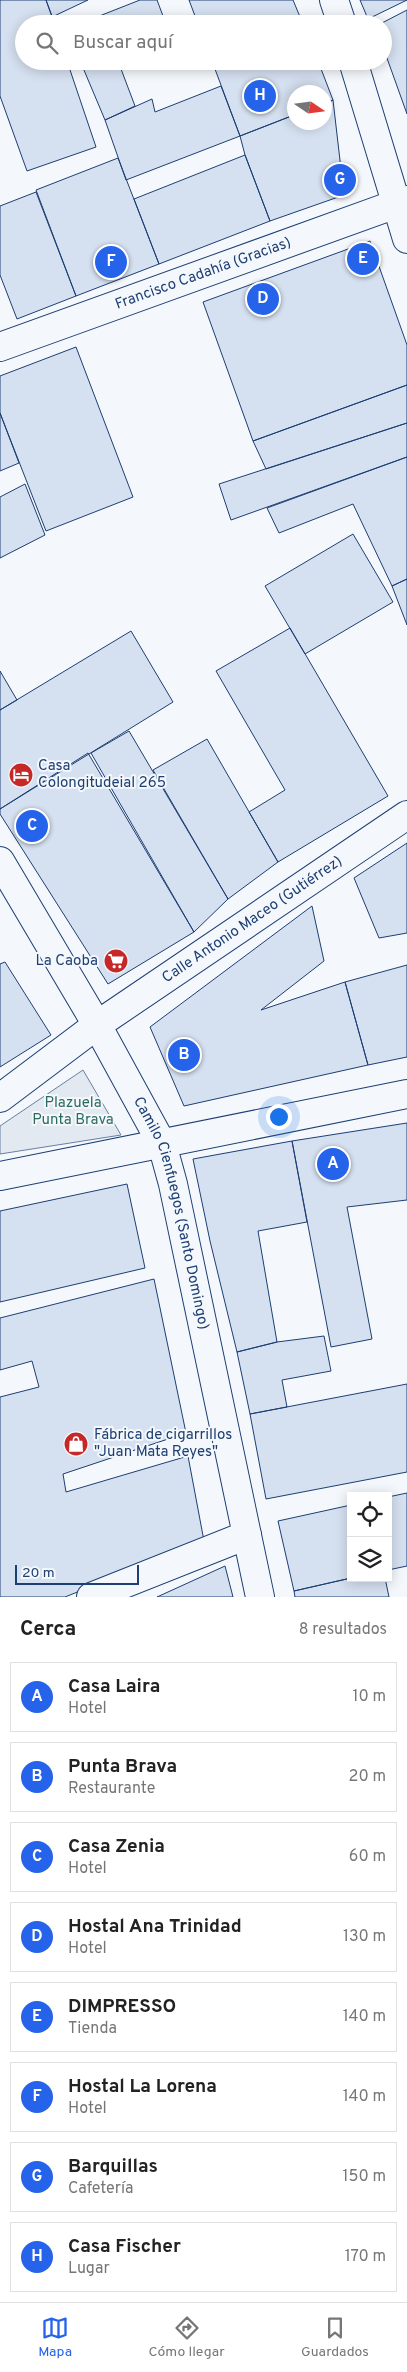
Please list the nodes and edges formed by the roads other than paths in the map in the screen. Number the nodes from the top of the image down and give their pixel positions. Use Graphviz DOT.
graph roads {
  1 [pos="334,0"];
  2 [pos="339,15"];
  3 [pos="356,70"];
  4 [pos="402,202"];
  5 [pos="407,239"];
  6 [pos="0,347"];
  7 [pos="407,815"];
  8 [pos="0,861"];
  9 [pos="97,1026"];
  10 [pos="407,1094"];
  11 [pos="0,1098"];
  12 [pos="162,1144"];
  13 [pos="0,1176"];
  14 [pos="246,1535"];
  15 [pos="91,1597"];
  16 [pos="260,1597"];
  1 -- 2 [label="street"];
  3 -- 4 [label="street"];
  4 -- 5 [label="street"];
  4 -- 6 [label="street, Francisco Cadahía (Gracias)"];
  7 -- 9 [label="street, Calle Antonio Maceo (Gutiérrez)"];
  8 -- 9 [label="street, Camilo Cienfuegos (Santo Domingo)"];
  9 -- 11 [label="street, Calle Antonio Maceo (Gutiérrez)"];
  9 -- 12 [label="street, Camilo Cienfuegos (Santo Domingo)"];
  10 -- 12 [label="street"];
  12 -- 13 [label="street"];
  12 -- 14 [label="street, Camilo Cienfuegos (Santo Domingo)"];
  14 -- 15 [label="street"];
  14 -- 16 [label="street, Camilo Cienfuegos (Santo Domingo)"];
}
